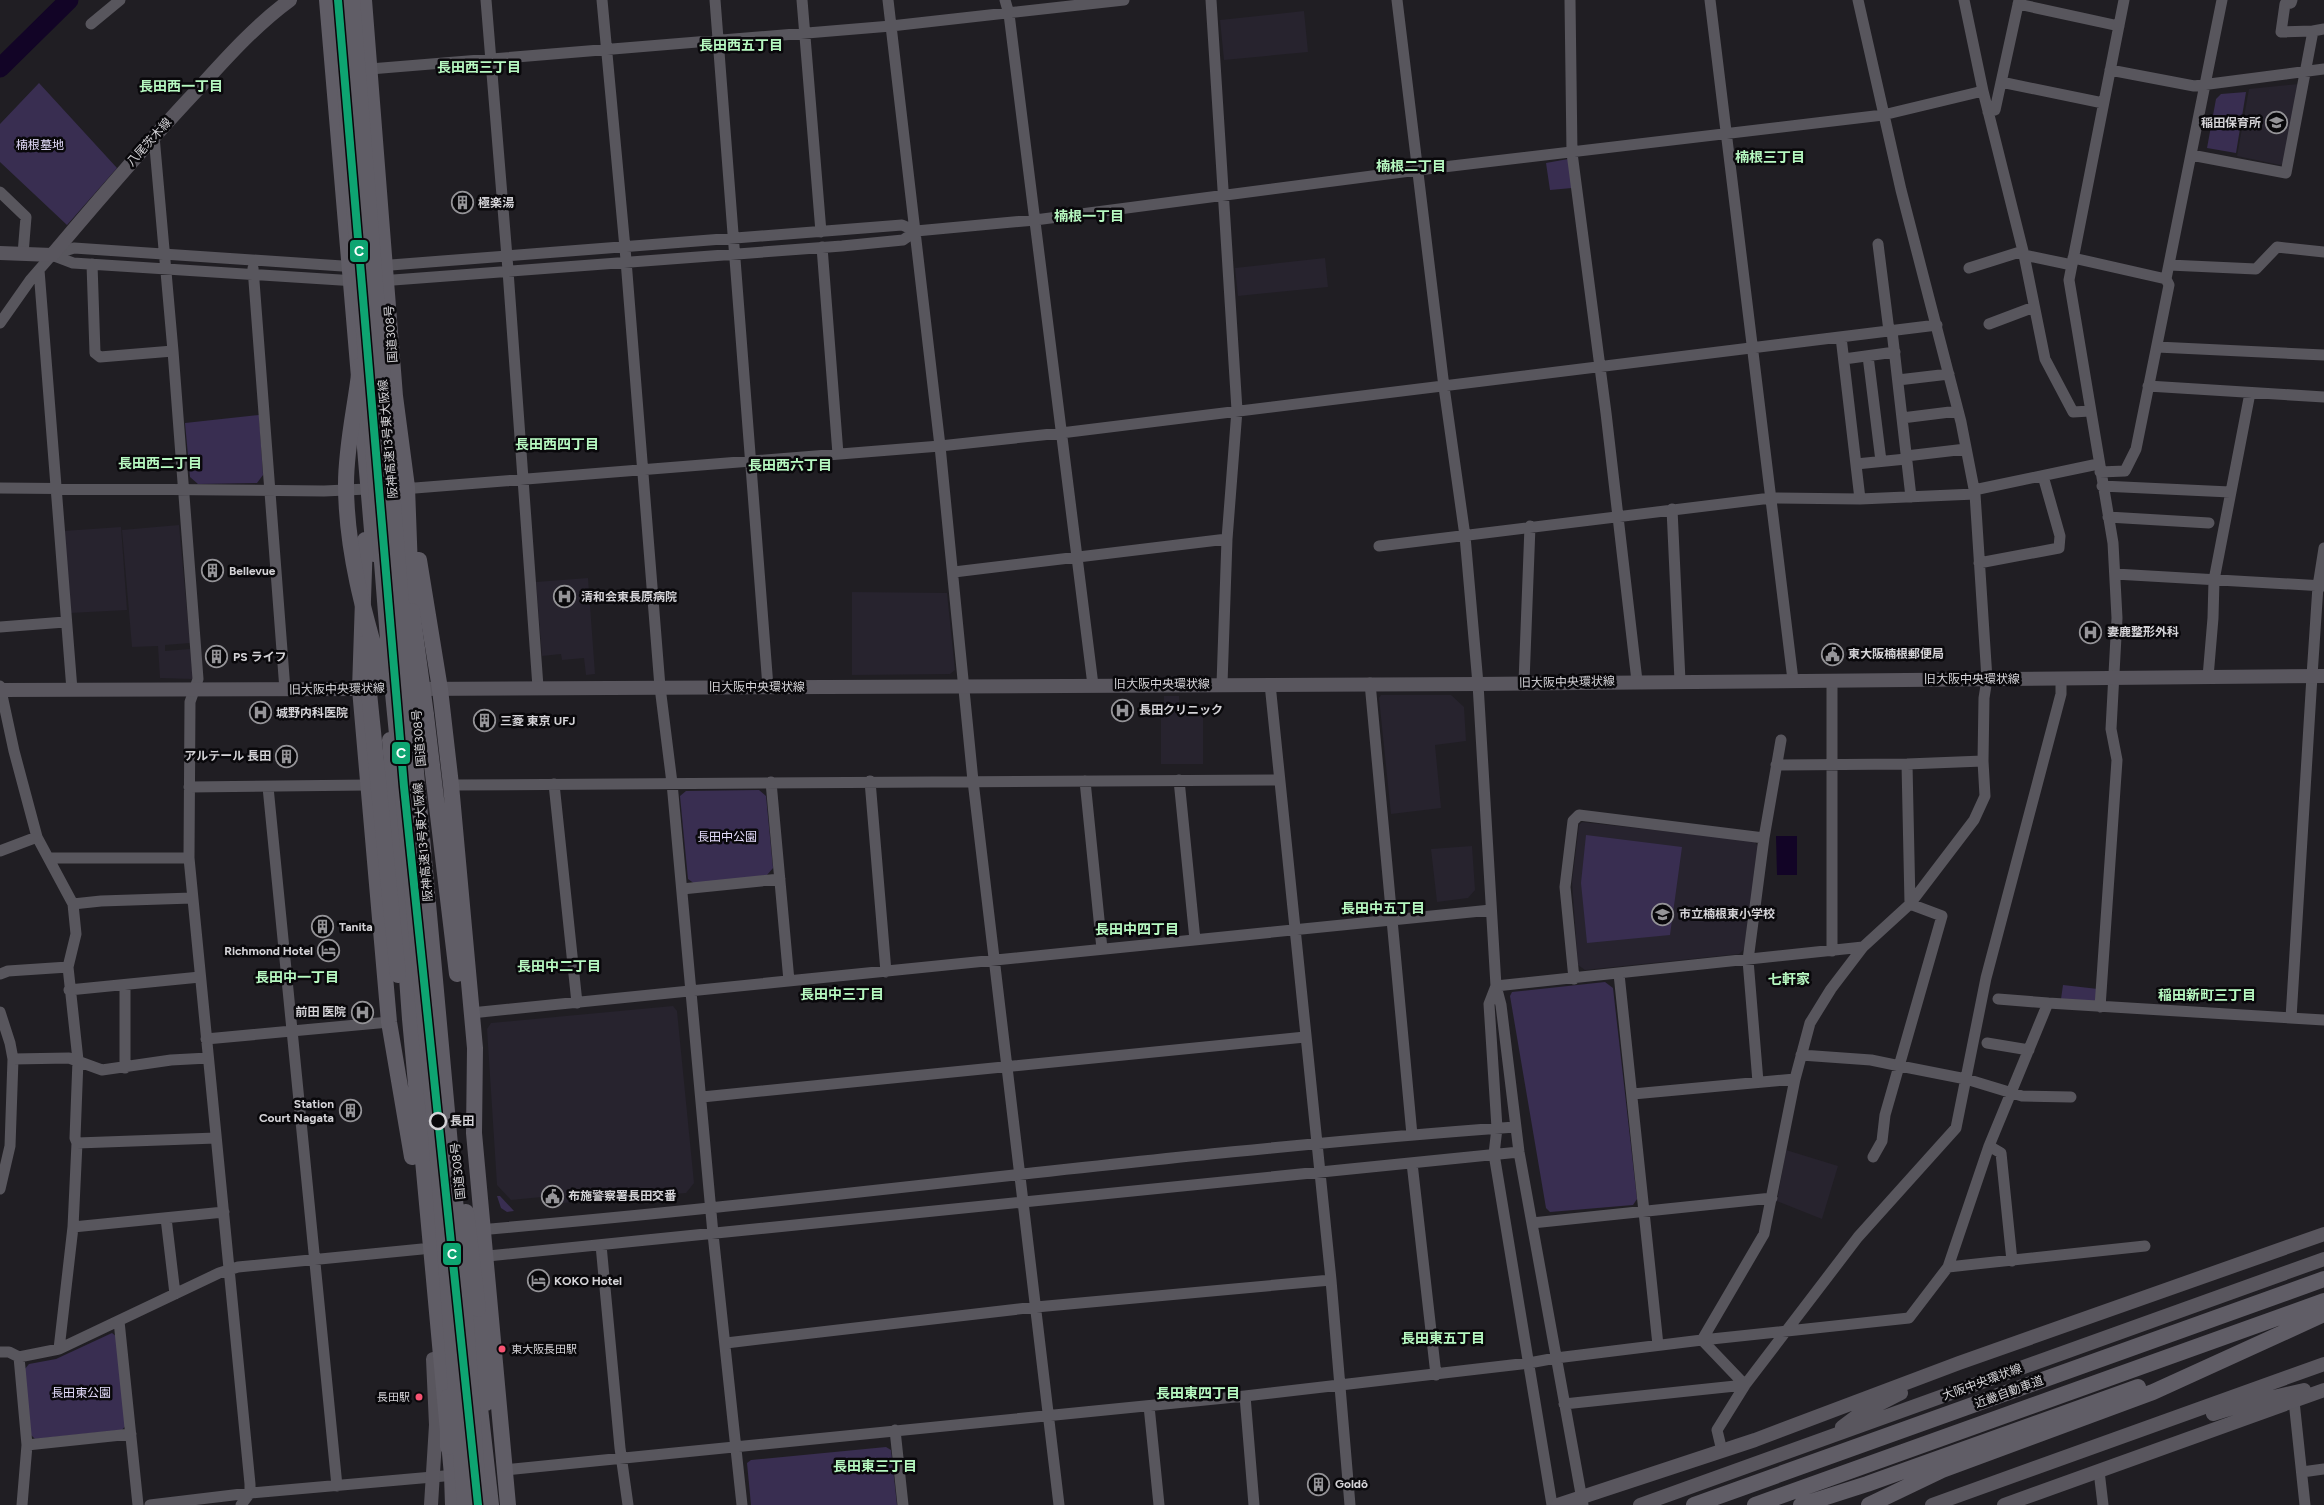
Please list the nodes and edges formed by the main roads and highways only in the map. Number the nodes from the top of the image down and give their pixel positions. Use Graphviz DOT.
graph roads {
  1 [pos="290,0"];
  2 [pos="327,0"];
  3 [pos="338,0"];
  4 [pos="352,0"];
  5 [pos="364,0"];
  6 [pos="0,253"];
  7 [pos="362,299"];
  8 [pos="358,380"];
  9 [pos="389,450"];
  10 [pos="407,486"];
  11 [pos="367,489"];
  12 [pos="355,579"];
  13 [pos="2318,676"];
  14 [pos="387,688"];
  15 [pos="1,689"];
  16 [pos="360,689"];
  17 [pos="415,689"];
  18 [pos="440,689"];
  19 [pos="398,740"];
  20 [pos="409,1130"];
  21 [pos="474,1133"];
  22 [pos="443,1136"];
  23 [pos="2324,1234"];
  24 [pos="2324,1240"];
  25 [pos="2297,1244"];
  26 [pos="427,1255"];
  27 [pos="2324,1259"];
  28 [pos="2324,1279"];
  29 [pos="2324,1301"];
  30 [pos="2324,1314"];
  31 [pos="2231,1335"];
  32 [pos="1959,1363"];
  33 [pos="2324,1364"];
  34 [pos="2324,1386"];
  35 [pos="2324,1390"];
  36 [pos="1829,1436"];
  37 [pos="2125,1436"];
  38 [pos="439,1477"];
  39 [pos="1582,1500"];
  40 [pos="2019,1502"];
  41 [pos="503,1504"];
  42 [pos="432,1505"];
  43 [pos="447,1505"];
  44 [pos="452,1505"];
  45 [pos="465,1505"];
  46 [pos="479,1505"];
  47 [pos="491,1505"];
  48 [pos="1558,1505"];
  49 [pos="1640,1505"];
  50 [pos="1694,1505"];
  51 [pos="1755,1505"];
  52 [pos="1801,1505"];
  53 [pos="1869,1505"];
  54 [pos="1932,1505"];
  55 [pos="2004,1505"];
  1 -- 6 [label="main road, 八尾茨木線"];
  2 -- 8 [label="highway"];
  3 -- 7 [label="highway, 阪神高速13号東大阪線, bridge"];
  4 -- 9 [label="highway, 阪神高速13号東大阪線, bridge"];
  5 -- 10 [label="highway, 国道308号"];
  7 -- 8 [label="highway, bridge"];
  7 -- 19 [label="highway, 阪神高速13号東大阪線, bridge"];
  8 -- 11 [label="highway"];
  8 -- 12 [label="highway, bridge"];
  9 -- 21 [label="highway, bridge"];
  9 -- 22 [label="highway, 阪神高速13号東大阪線, bridge"];
  10 -- 17 [label="highway, 国道308号"];
  10 -- 18 [label="highway"];
  11 -- 14 [label="highway"];
  11 -- 16 [label="highway"];
  12 -- 19 [label="highway, bridge"];
  12 -- 20 [label="highway, bridge"];
  13 -- 18 [label="main road, 旧大阪中央環状線"];
  14 -- 16 [label="main road, 旧大阪中央環状線"];
  14 -- 17 [label="main road, 旧大阪中央環状線"];
  14 -- 26 [label="highway"];
  15 -- 16 [label="main road, 旧大阪中央環状線"];
  16 -- 20 [label="highway"];
  17 -- 18 [label="main road, 旧大阪中央環状線"];
  17 -- 47 [label="highway, 国道308号"];
  18 -- 21 [label="highway"];
  19 -- 22 [label="highway, 阪神高速13号東大阪線, bridge"];
  20 -- 26 [label="highway"];
  21 -- 41 [label="highway"];
  22 -- 41 [label="highway, bridge"];
  22 -- 43 [label="highway, bridge"];
  22 -- 45 [label="highway, 阪神高速13号東大阪線, bridge"];
  22 -- 46 [label="highway, 阪神高速13号東大阪線, bridge"];
  23 -- 25 [label="main road"];
  24 -- 25 [label="main road"];
  25 -- 32 [label="main road"];
  26 -- 38 [label="highway"];
  26 -- 44 [label="highway"];
  27 -- 36 [label="main road, 大阪中央環状線"];
  28 -- 50 [label="highway, 近畿自動車道"];
  29 -- 51 [label="highway, 近畿自動車道"];
  30 -- 53 [label="highway"];
  31 -- 52 [label="highway"];
  32 -- 36 [label="main road"];
  32 -- 39 [label="main road"];
  33 -- 37 [label="main road"];
  34 -- 37 [label="main road"];
  35 -- 40 [label="main road"];
  36 -- 49 [label="main road, 大阪中央環状線"];
  37 -- 54 [label="main road"];
  38 -- 42 [label="main road"];
  38 -- 43 [label="highway"];
  39 -- 48 [label="main road"];
  40 -- 55 [label="main road"];
}
